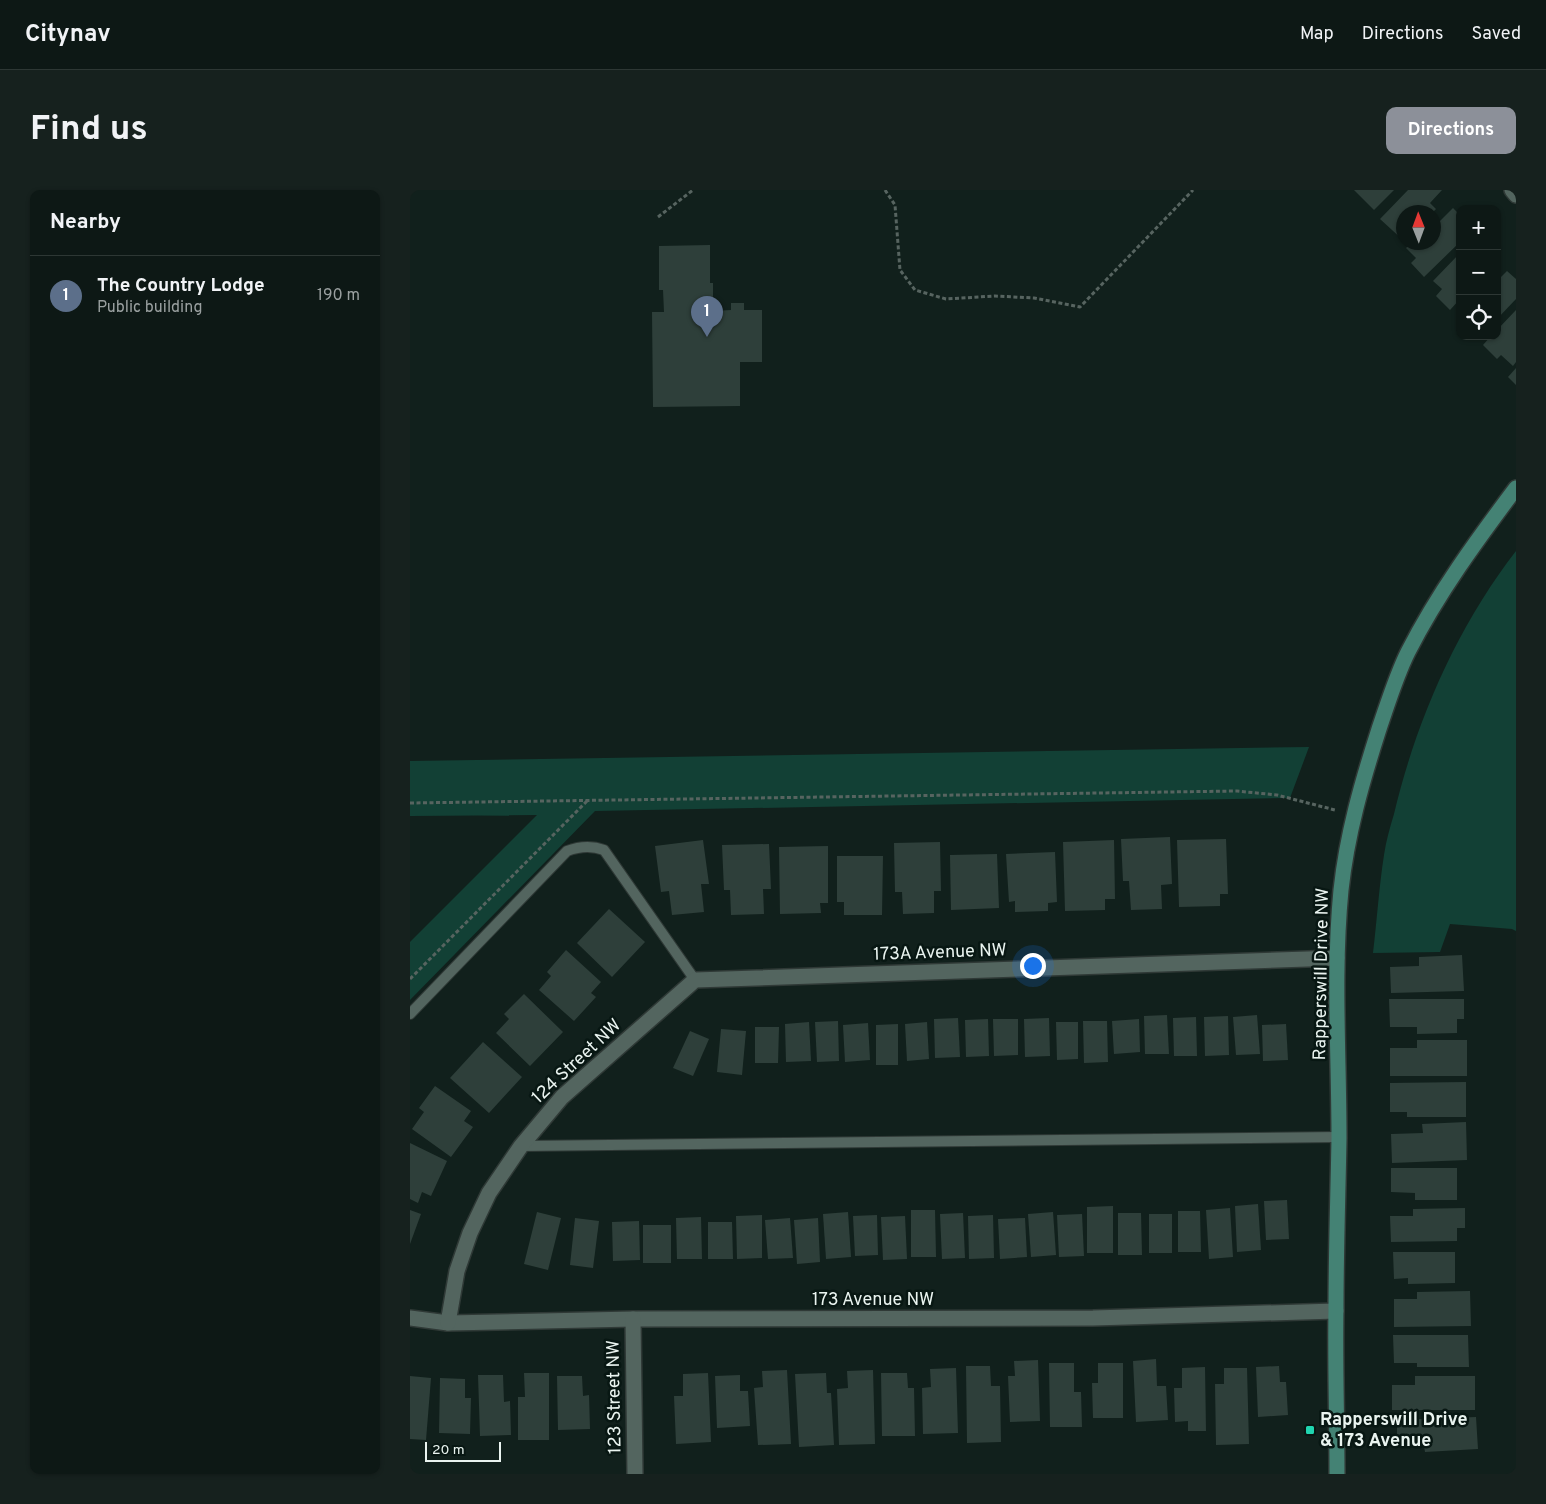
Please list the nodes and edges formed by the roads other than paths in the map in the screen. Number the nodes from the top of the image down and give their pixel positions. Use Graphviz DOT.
graph roads {
  1 [pos="1512,190"];
  2 [pos="1516,195"];
  3 [pos="1516,488"];
  4 [pos="1337,958"];
  5 [pos="695,980"];
  6 [pos="410,1014"];
  7 [pos="1339,1137"];
  8 [pos="521,1146"];
  9 [pos="1336,1311"];
  10 [pos="410,1318"];
  11 [pos="633,1319"];
  12 [pos="448,1323"];
  13 [pos="635,1474"];
  14 [pos="1337,1474"];
  1 -- 2 [label="street"];
  3 -- 4 [label="street, Rapperswill Drive NW"];
  4 -- 5 [label="street, 173A Avenue NW"];
  4 -- 7 [label="street, Rapperswill Drive NW"];
  5 -- 6 [label="lane"];
  5 -- 8 [label="street, 124 Street NW"];
  7 -- 8 [label="lane"];
  7 -- 9 [label="street, Rapperswill Drive NW"];
  8 -- 12 [label="street, 124 Street NW"];
  9 -- 11 [label="street, 173 Avenue NW"];
  9 -- 14 [label="street, Rapperswill Drive NW"];
  10 -- 12 [label="street, 173 Avenue NW"];
  11 -- 12 [label="street, 173 Avenue NW"];
  11 -- 13 [label="street, 123 Street NW"];
}
